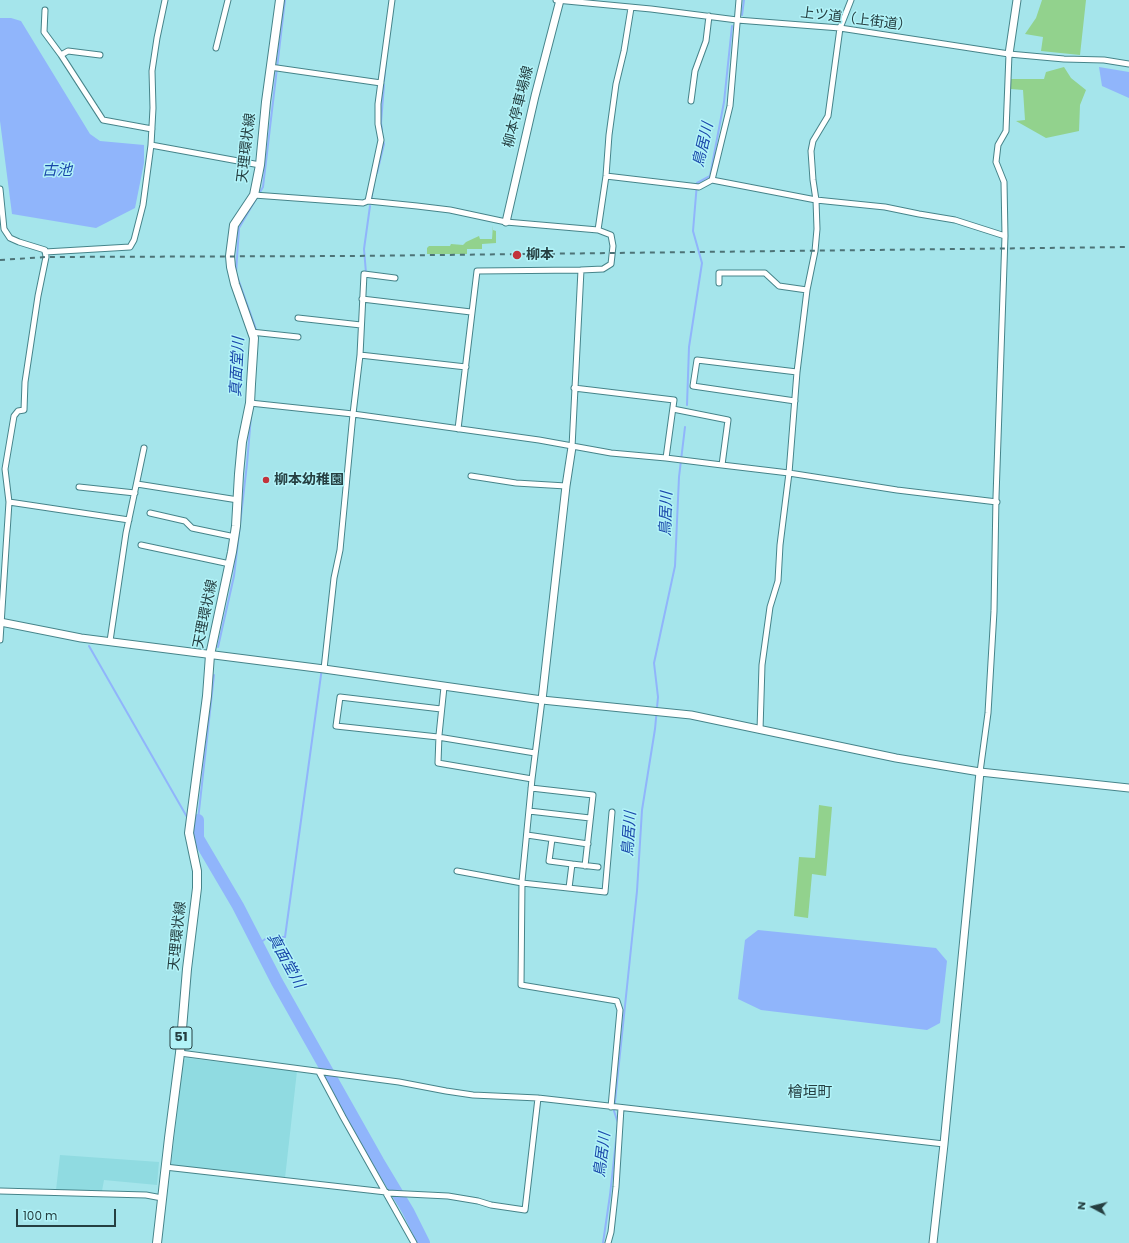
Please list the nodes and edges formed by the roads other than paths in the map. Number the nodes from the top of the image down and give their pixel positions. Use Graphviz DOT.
graph roads {
  1 [pos="165,0"];
  2 [pos="228,0"];
  3 [pos="280,0"];
  4 [pos="392,0"];
  5 [pos="556,0"];
  6 [pos="560,0"];
  7 [pos="739,0"];
  8 [pos="851,0"];
  9 [pos="1017,0"];
  10 [pos="631,8"];
  11 [pos="45,10"];
  12 [pos="709,16"];
  13 [pos="737,20"];
  14 [pos="840,28"];
  15 [pos="216,48"];
  16 [pos="1009,54"];
  17 [pos="61,55"];
  18 [pos="100,55"];
  19 [pos="1129,64"];
  20 [pos="270,67"];
  21 [pos="381,83"];
  22 [pos="691,101"];
  23 [pos="152,129"];
  24 [pos="151,145"];
  25 [pos="260,165"];
  26 [pos="606,176"];
  27 [pos="712,180"];
  28 [pos="0,189"];
  29 [pos="254,195"];
  30 [pos="816,200"];
  31 [pos="368,201"];
  32 [pos="506,222"];
  33 [pos="598,230"];
  34 [pos="1005,236"];
  35 [pos="45,252"];
  36 [pos="581,270"];
  37 [pos="395,278"];
  38 [pos="719,283"];
  39 [pos="807,290"];
  40 [pos="362,299"];
  41 [pos="471,312"];
  42 [pos="298,318"];
  43 [pos="361,325"];
  44 [pos="252,332"];
  45 [pos="298,337"];
  46 [pos="360,355"];
  47 [pos="466,367"];
  48 [pos="797,372"];
  49 [pos="574,388"];
  50 [pos="795,401"];
  51 [pos="250,403"];
  52 [pos="673,409"];
  53 [pos="352,414"];
  54 [pos="458,429"];
  55 [pos="572,447"];
  56 [pos="144,448"];
  57 [pos="666,458"];
  58 [pos="722,464"];
  59 [pos="789,473"];
  60 [pos="471,476"];
  61 [pos="137,484"];
  62 [pos="566,486"];
  63 [pos="79,487"];
  64 [pos="135,494"];
  65 [pos="238,500"];
  66 [pos="9,502"];
  67 [pos="997,502"];
  68 [pos="150,513"];
  69 [pos="129,520"];
  70 [pos="234,537"];
  71 [pos="141,545"];
  72 [pos="230,564"];
  73 [pos="1,622"];
  74 [pos="0,640"];
  75 [pos="110,641"];
  76 [pos="210,656"];
  77 [pos="324,669"];
  78 [pos="444,686"];
  79 [pos="542,700"];
  80 [pos="441,709"];
  81 [pos="760,730"];
  82 [pos="438,737"];
  83 [pos="535,753"];
  84 [pos="980,772"];
  85 [pos="532,779"];
  86 [pos="531,788"];
  87 [pos="1129,788"];
  88 [pos="529,811"];
  89 [pos="612,812"];
  90 [pos="590,818"];
  91 [pos="527,835"];
  92 [pos="552,839"];
  93 [pos="588,844"];
  94 [pos="572,864"];
  95 [pos="585,866"];
  96 [pos="598,867"];
  97 [pos="457,871"];
  98 [pos="522,883"];
  99 [pos="569,888"];
  100 [pos="180,1054"];
  101 [pos="321,1072"];
  102 [pos="538,1098"];
  103 [pos="611,1107"];
  104 [pos="621,1108"];
  105 [pos="944,1144"];
  106 [pos="165,1167"];
  107 [pos="0,1191"];
  108 [pos="387,1192"];
  109 [pos="162,1198"];
  110 [pos="157,1243"];
  111 [pos="414,1243"];
  112 [pos="608,1243"];
  113 [pos="933,1243"];
  1 -- 23 [label="street"];
  2 -- 15 [label="street"];
  3 -- 20 [label="main road, 天理環状線 / 51"];
  4 -- 21 [label="street"];
  5 -- 6 [label="street, 上ツ道（上街道）"];
  6 -- 10 [label="street, 上ツ道（上街道）"];
  6 -- 32 [label="street, 柳本停車場線"];
  7 -- 13 [label="street"];
  8 -- 14 [label="street"];
  9 -- 16 [label="street"];
  10 -- 12 [label="street, 上ツ道（上街道）"];
  10 -- 26 [label="street"];
  11 -- 17 [label="street"];
  12 -- 13 [label="street, 上ツ道（上街道）"];
  12 -- 22 [label="street"];
  13 -- 14 [label="street, 上ツ道（上街道）"];
  13 -- 27 [label="street"];
  14 -- 16 [label="street, 上ツ道（上街道）"];
  14 -- 30 [label="street"];
  16 -- 19 [label="street, 上ツ道（上街道）"];
  16 -- 34 [label="street"];
  17 -- 18 [label="street"];
  17 -- 23 [label="street"];
  20 -- 21 [label="street"];
  20 -- 25 [label="main road, 天理環状線 / 51"];
  21 -- 31 [label="street"];
  23 -- 24 [label="street"];
  24 -- 25 [label="street"];
  24 -- 35 [label="street"];
  25 -- 29 [label="main road, 天理環状線 / 51"];
  26 -- 27 [label="street"];
  26 -- 33 [label="street"];
  27 -- 30 [label="street"];
  28 -- 35 [label="street"];
  29 -- 31 [label="street"];
  29 -- 44 [label="main road, 天理環状線 / 51"];
  30 -- 34 [label="street"];
  30 -- 39 [label="street"];
  31 -- 32 [label="street"];
  32 -- 33 [label="street"];
  33 -- 36 [label="street"];
  34 -- 67 [label="street"];
  35 -- 66 [label="street"];
  36 -- 41 [label="street"];
  36 -- 49 [label="street"];
  37 -- 40 [label="street"];
  38 -- 39 [label="street"];
  39 -- 48 [label="street"];
  40 -- 41 [label="street"];
  40 -- 43 [label="street"];
  41 -- 47 [label="street"];
  42 -- 43 [label="street"];
  43 -- 46 [label="street"];
  44 -- 45 [label="street"];
  44 -- 51 [label="main road, 天理環状線 / 51"];
  46 -- 47 [label="street"];
  46 -- 53 [label="street"];
  47 -- 54 [label="street"];
  48 -- 50 [label="street"];
  48 -- 50 [label="street"];
  49 -- 52 [label="street"];
  49 -- 55 [label="street"];
  50 -- 59 [label="street"];
  51 -- 53 [label="street"];
  51 -- 65 [label="main road, 天理環状線 / 51"];
  52 -- 57 [label="street"];
  52 -- 58 [label="street"];
  53 -- 54 [label="street"];
  53 -- 77 [label="street"];
  54 -- 55 [label="street"];
  55 -- 57 [label="street"];
  55 -- 62 [label="street"];
  56 -- 61 [label="street"];
  57 -- 58 [label="street"];
  58 -- 59 [label="street"];
  59 -- 67 [label="street"];
  59 -- 81 [label="street"];
  60 -- 62 [label="street"];
  61 -- 64 [label="street"];
  61 -- 65 [label="street"];
  62 -- 79 [label="street"];
  63 -- 64 [label="street"];
  64 -- 69 [label="street"];
  65 -- 70 [label="main road, 天理環状線 / 51"];
  66 -- 69 [label="street"];
  66 -- 73 [label="street"];
  67 -- 84 [label="street"];
  68 -- 70 [label="street"];
  69 -- 75 [label="street"];
  70 -- 72 [label="main road, 天理環状線 / 51"];
  71 -- 72 [label="street"];
  72 -- 76 [label="main road, 天理環状線 / 51"];
  73 -- 74 [label="street"];
  73 -- 75 [label="street"];
  75 -- 76 [label="street"];
  76 -- 77 [label="street"];
  76 -- 100 [label="main road, 天理環状線 / 51"];
  77 -- 78 [label="street"];
  78 -- 79 [label="street"];
  78 -- 80 [label="street"];
  79 -- 81 [label="street"];
  79 -- 83 [label="street"];
  80 -- 82 [label="street"];
  80 -- 82 [label="street"];
  81 -- 84 [label="street"];
  82 -- 83 [label="street"];
  82 -- 85 [label="street"];
  83 -- 85 [label="street"];
  84 -- 87 [label="street"];
  84 -- 105 [label="street"];
  85 -- 86 [label="street"];
  86 -- 88 [label="street"];
  86 -- 90 [label="street"];
  88 -- 90 [label="street"];
  88 -- 91 [label="street"];
  89 -- 99 [label="street"];
  90 -- 93 [label="street"];
  91 -- 92 [label="street"];
  91 -- 98 [label="street"];
  92 -- 93 [label="street"];
  92 -- 94 [label="street"];
  93 -- 95 [label="street"];
  94 -- 95 [label="street"];
  94 -- 99 [label="street"];
  95 -- 96 [label="street"];
  97 -- 98 [label="street"];
  98 -- 99 [label="street"];
  98 -- 103 [label="street"];
  100 -- 101 [label="street"];
  100 -- 106 [label="main road, 天理環状線 / 51"];
  101 -- 102 [label="street"];
  101 -- 108 [label="street"];
  102 -- 103 [label="street"];
  102 -- 108 [label="street"];
  103 -- 104 [label="street"];
  104 -- 105 [label="street"];
  104 -- 112 [label="street"];
  105 -- 113 [label="street"];
  106 -- 108 [label="street"];
  106 -- 109 [label="main road, 天理環状線 / 51"];
  107 -- 109 [label="street"];
  108 -- 111 [label="street"];
  109 -- 110 [label="main road, 天理環状線 / 51"];
}
